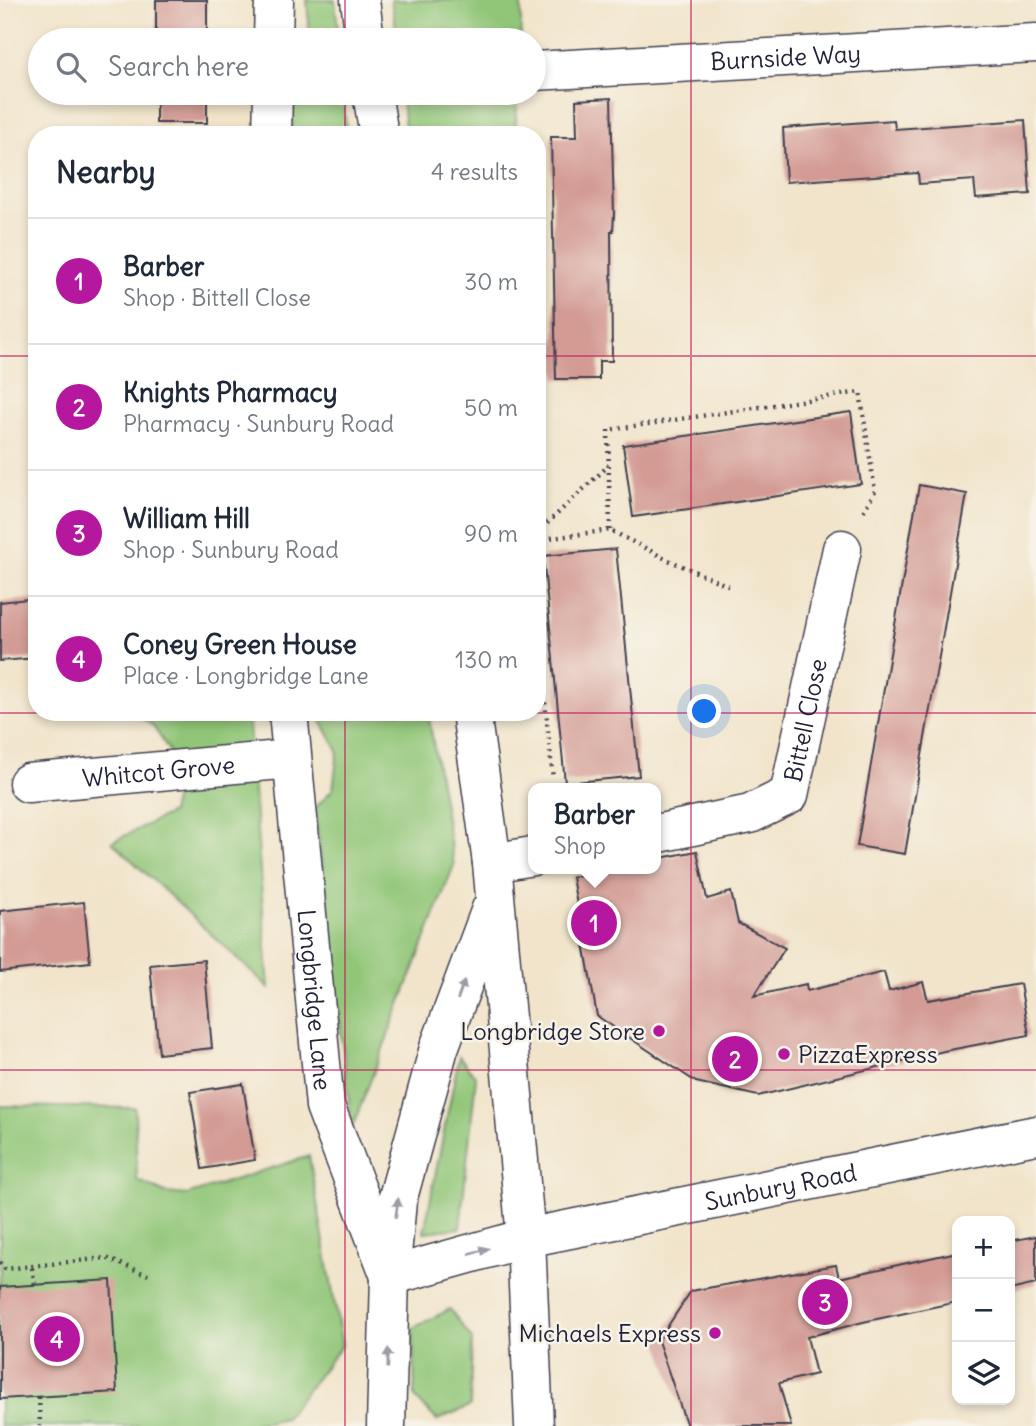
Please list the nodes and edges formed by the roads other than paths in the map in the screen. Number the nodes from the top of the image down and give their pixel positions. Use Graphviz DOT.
graph roads {
  1 [pos="274,0"];
  2 [pos="360,0"];
  3 [pos="273,28"];
  4 [pos="364,28"];
  5 [pos="1036,43"];
  6 [pos="546,70"];
  7 [pos="273,105"];
  8 [pos="374,105"];
  9 [pos="272,126"];
  10 [pos="378,126"];
  11 [pos="842,549"];
  12 [pos="289,721"];
  13 [pos="472,721"];
  14 [pos="291,759"];
  15 [pos="28,783"];
  16 [pos="661,833"];
  17 [pos="528,857"];
  18 [pos="492,863"];
  19 [pos="494,900"];
  20 [pos="1036,1135"];
  21 [pos="526,1238"];
  22 [pos="390,1276"];
  23 [pos="386,1426"];
  24 [pos="534,1426"];
  1 -- 3 [label="street"];
  2 -- 4 [label="street"];
  5 -- 6 [label="street, Burnside Way"];
  7 -- 9 [label="street"];
  8 -- 10 [label="street"];
  11 -- 16 [label="street, Bittell Close"];
  12 -- 14 [label="street, Longbridge Lane"];
  13 -- 18 [label="street, Longbridge Lane"];
  14 -- 15 [label="street, Whitcot Grove"];
  14 -- 22 [label="street, Longbridge Lane"];
  17 -- 18 [label="street"];
  18 -- 19 [label="street, Longbridge Lane"];
  19 -- 21 [label="street, Longbridge Lane"];
  22 -- 19 [label="street, Longbridge Lane, one-way"];
  20 -- 21 [label="street, Sunbury Road"];
  22 -- 21 [label="street, one-way"];
  21 -- 24 [label="street, Longbridge Lane"];
  23 -- 22 [label="street, Longbridge Lane, one-way"];
}
